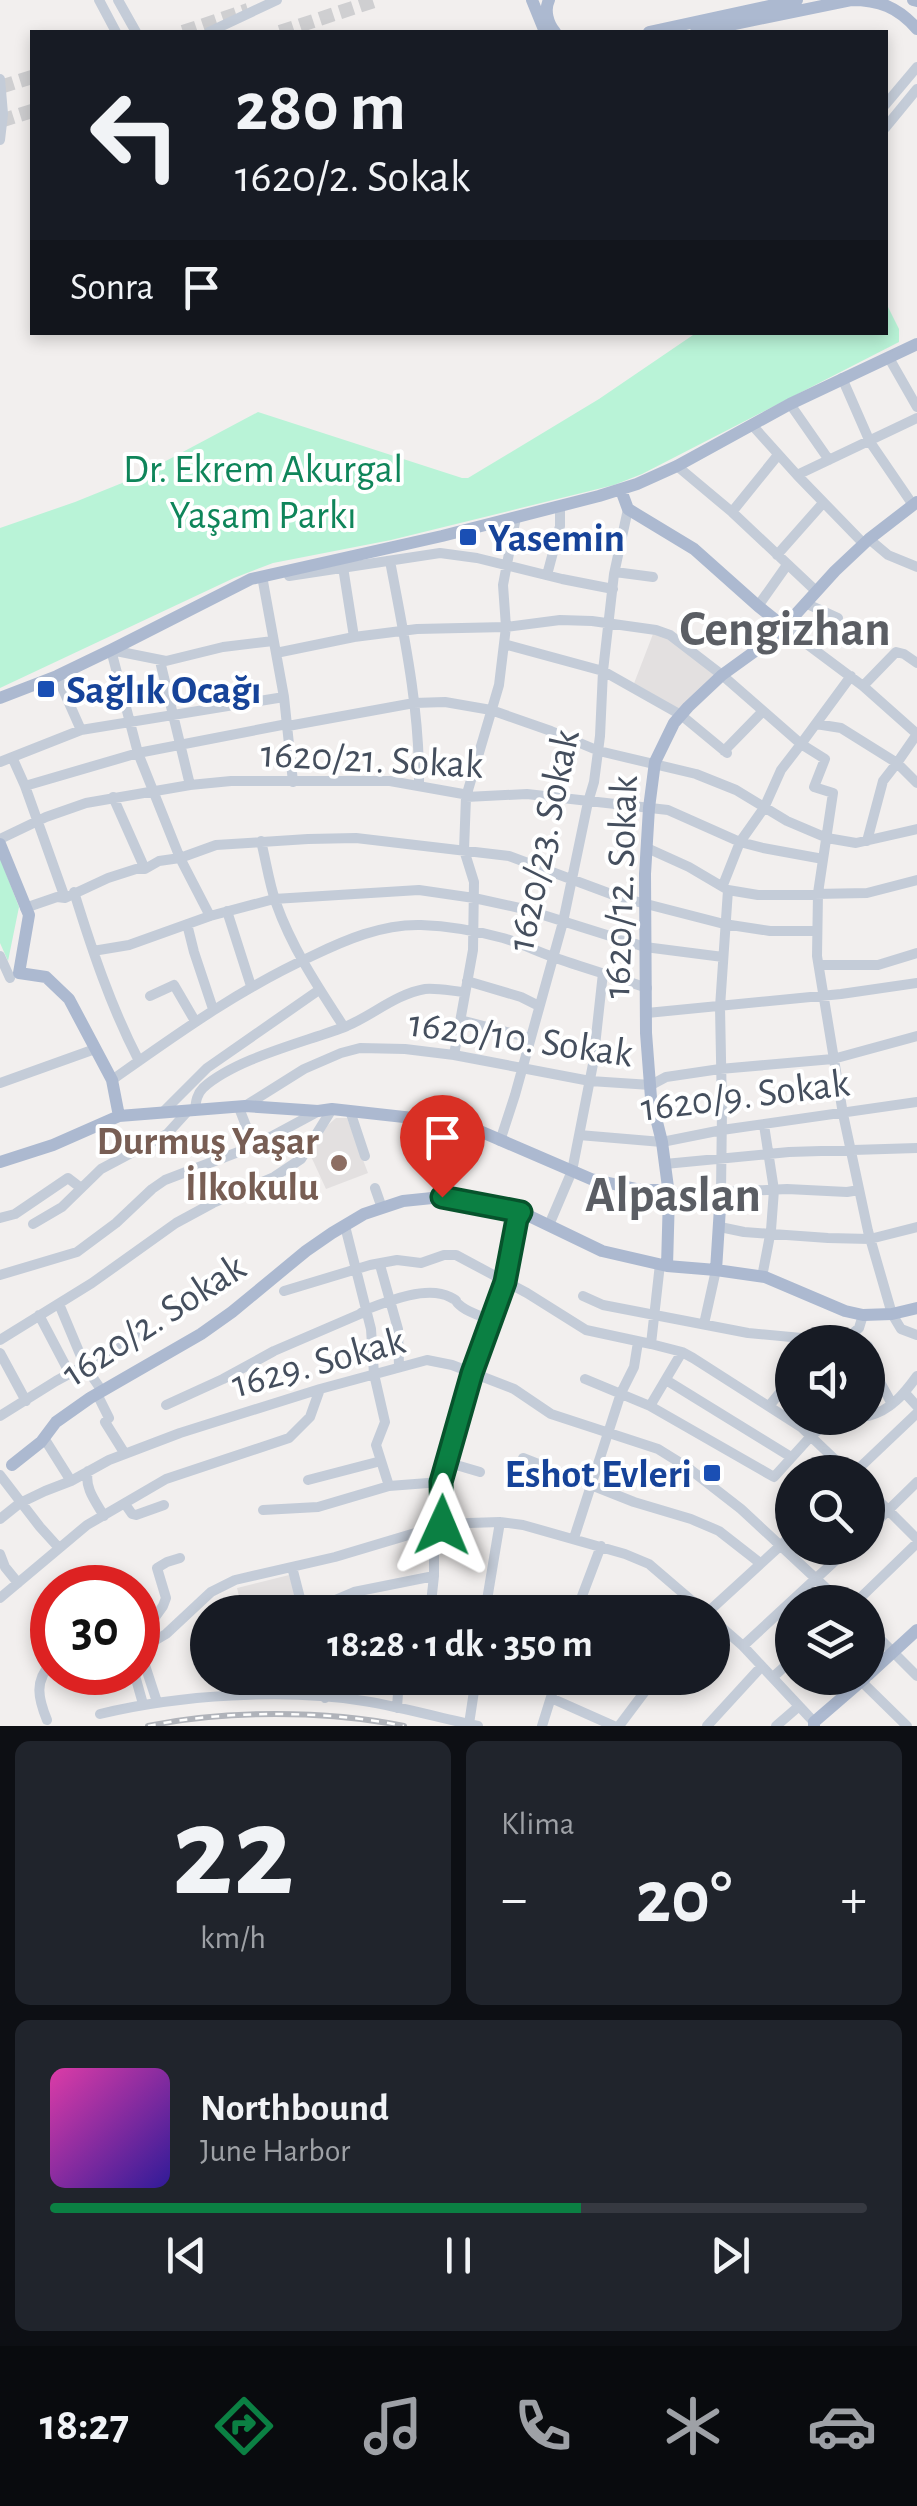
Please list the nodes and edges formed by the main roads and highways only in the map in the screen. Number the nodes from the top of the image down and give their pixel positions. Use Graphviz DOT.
graph roads {
  1 [pos="532,0"];
  2 [pos="549,0"];
  3 [pos="797,0"];
  4 [pos="917,29"];
  5 [pos="543,30"];
  6 [pos="554,30"];
  7 [pos="658,30"];
  8 [pos="706,30"];
  9 [pos="917,344"];
  10 [pos="620,490"];
  11 [pos="915,503"];
  12 [pos="784,627"];
  13 [pos="0,698"];
  14 [pos="0,842"];
  15 [pos="9,979"];
  16 [pos="119,1116"];
  17 [pos="0,1162"];
  18 [pos="669,1195"];
  19 [pos="664,1265"];
  20 [pos="716,1270"];
  21 [pos="917,1308"];
  22 [pos="12,1465"];
  23 [pos="917,1630"];
  24 [pos="885,1660"];
  25 [pos="847,1695"];
  26 [pos="820,1722"];
  1 -- 5 [label="main road"];
  2 -- 6 [label="main road"];
  3 -- 7 [label="main road"];
  4 -- 8 [label="main road"];
  9 -- 10 [label="main road"];
  10 -- 12 [label="main road"];
  10 -- 13 [label="main road"];
  11 -- 12 [label="main road, 1620/12. Sokak"];
  12 -- 18 [label="main road, 1620/12. Sokak"];
  14 -- 15 [label="main road"];
  15 -- 16 [label="main road"];
  16 -- 17 [label="main road"];
  16 -- 18 [label="main road"];
  18 -- 19 [label="main road, 1620/12. Sokak"];
  18 -- 20 [label="main road"];
  19 -- 20 [label="main road, 1620/2. Sokak"];
  19 -- 22 [label="main road, 1620/2. Sokak"];
  20 -- 21 [label="main road, 1620/2. Sokak"];
  23 -- 24 [label="main road"];
  25 -- 26 [label="main road"];
}
